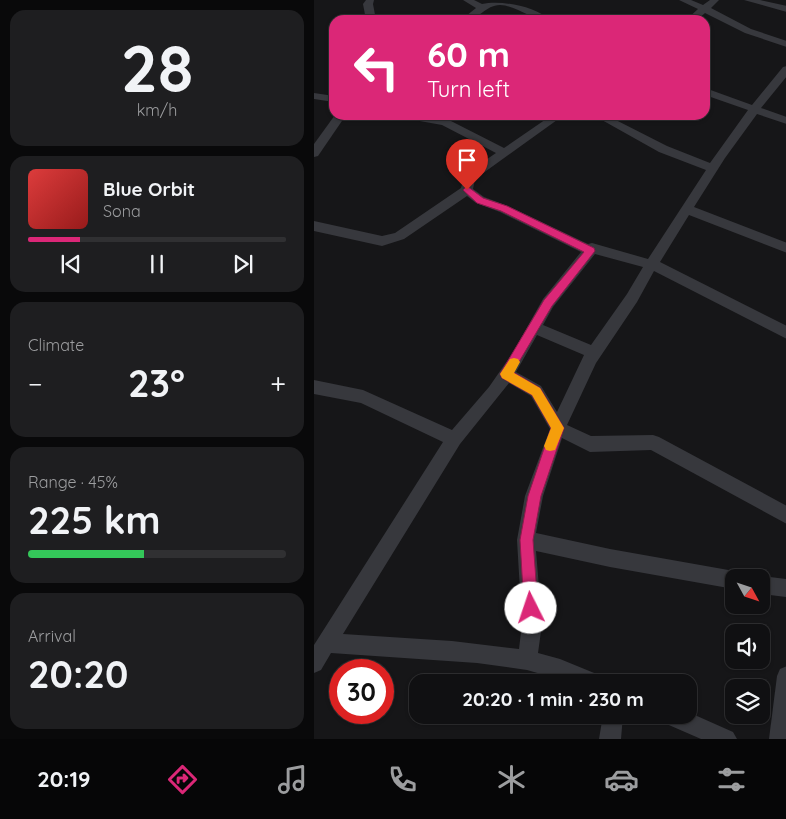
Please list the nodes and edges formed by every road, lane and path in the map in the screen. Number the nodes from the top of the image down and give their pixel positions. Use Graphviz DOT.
graph roads {
  1 [pos="370,0"];
  2 [pos="467,0"];
  3 [pos="526,0"];
  4 [pos="683,0"];
  5 [pos="716,0"];
  6 [pos="748,0"];
  7 [pos="517,6"];
  8 [pos="786,8"];
  9 [pos="484,9"];
  10 [pos="705,9"];
  11 [pos="370,15"];
  12 [pos="474,15"];
  13 [pos="535,15"];
  14 [pos="697,15"];
  15 [pos="786,44"];
  16 [pos="786,68"];
  17 [pos="710,93"];
  18 [pos="314,96"];
  19 [pos="329,98"];
  20 [pos="754,110"];
  21 [pos="337,120"];
  22 [pos="446,120"];
  23 [pos="551,120"];
  24 [pos="608,120"];
  25 [pos="786,121"];
  26 [pos="503,152"];
  27 [pos="314,153"];
  28 [pos="713,168"];
  29 [pos="467,190"];
  30 [pos="687,209"];
  31 [pos="314,226"];
  32 [pos="786,248"];
  33 [pos="590,251"];
  34 [pos="650,265"];
  35 [pos="534,328"];
  36 [pos="786,333"];
  37 [pos="594,353"];
  38 [pos="506,374"];
  39 [pos="314,387"];
  40 [pos="558,428"];
  41 [pos="454,439"];
  42 [pos="786,516"];
  43 [pos="526,540"];
  44 [pos="725,578"];
  45 [pos="770,586"];
  46 [pos="786,589"];
  47 [pos="326,643"];
  48 [pos="527,660"];
  49 [pos="314,663"];
  50 [pos="572,674"];
  51 [pos="786,676"];
  52 [pos="612,724"];
  53 [pos="690,724"];
  54 [pos="610,739"];
  55 [pos="726,739"];
  56 [pos="780,739"];
  1 -- 11 [label="street"];
  2 -- 9 [label="street"];
  3 -- 7 [label="street"];
  4 -- 10 [label="street"];
  5 -- 10 [label="street"];
  6 -- 8 [label="street"];
  7 -- 9 [label="street"];
  7 -- 13 [label="street"];
  9 -- 12 [label="street"];
  10 -- 14 [label="street"];
  10 -- 15 [label="street"];
  16 -- 20 [label="street"];
  17 -- 20 [label="street"];
  18 -- 19 [label="street"];
  20 -- 25 [label="street"];
  20 -- 28 [label="street"];
  21 -- 27 [label="street"];
  22 -- 26 [label="street"];
  23 -- 26 [label="street"];
  24 -- 28 [label="street"];
  26 -- 29 [label="street"];
  28 -- 30 [label="street"];
  29 -- 31 [label="street"];
  29 -- 33 [label="street"];
  30 -- 32 [label="street"];
  30 -- 34 [label="street"];
  33 -- 34 [label="street"];
  33 -- 35 [label="street"];
  34 -- 36 [label="street"];
  34 -- 37 [label="street"];
  35 -- 37 [label="street"];
  35 -- 38 [label="street"];
  37 -- 40 [label="street"];
  38 -- 40 [label="street"];
  38 -- 41 [label="street"];
  39 -- 41 [label="street"];
  40 -- 42 [label="street"];
  40 -- 43 [label="street"];
  41 -- 47 [label="street"];
  43 -- 44 [label="street"];
  43 -- 48 [label="street"];
  45 -- 46 [label="street"];
  47 -- 48 [label="street"];
  47 -- 49 [label="street"];
  48 -- 50 [label="street"];
  51 -- 56 [label="street"];
  52 -- 54 [label="street"];
  53 -- 55 [label="street"];
}
